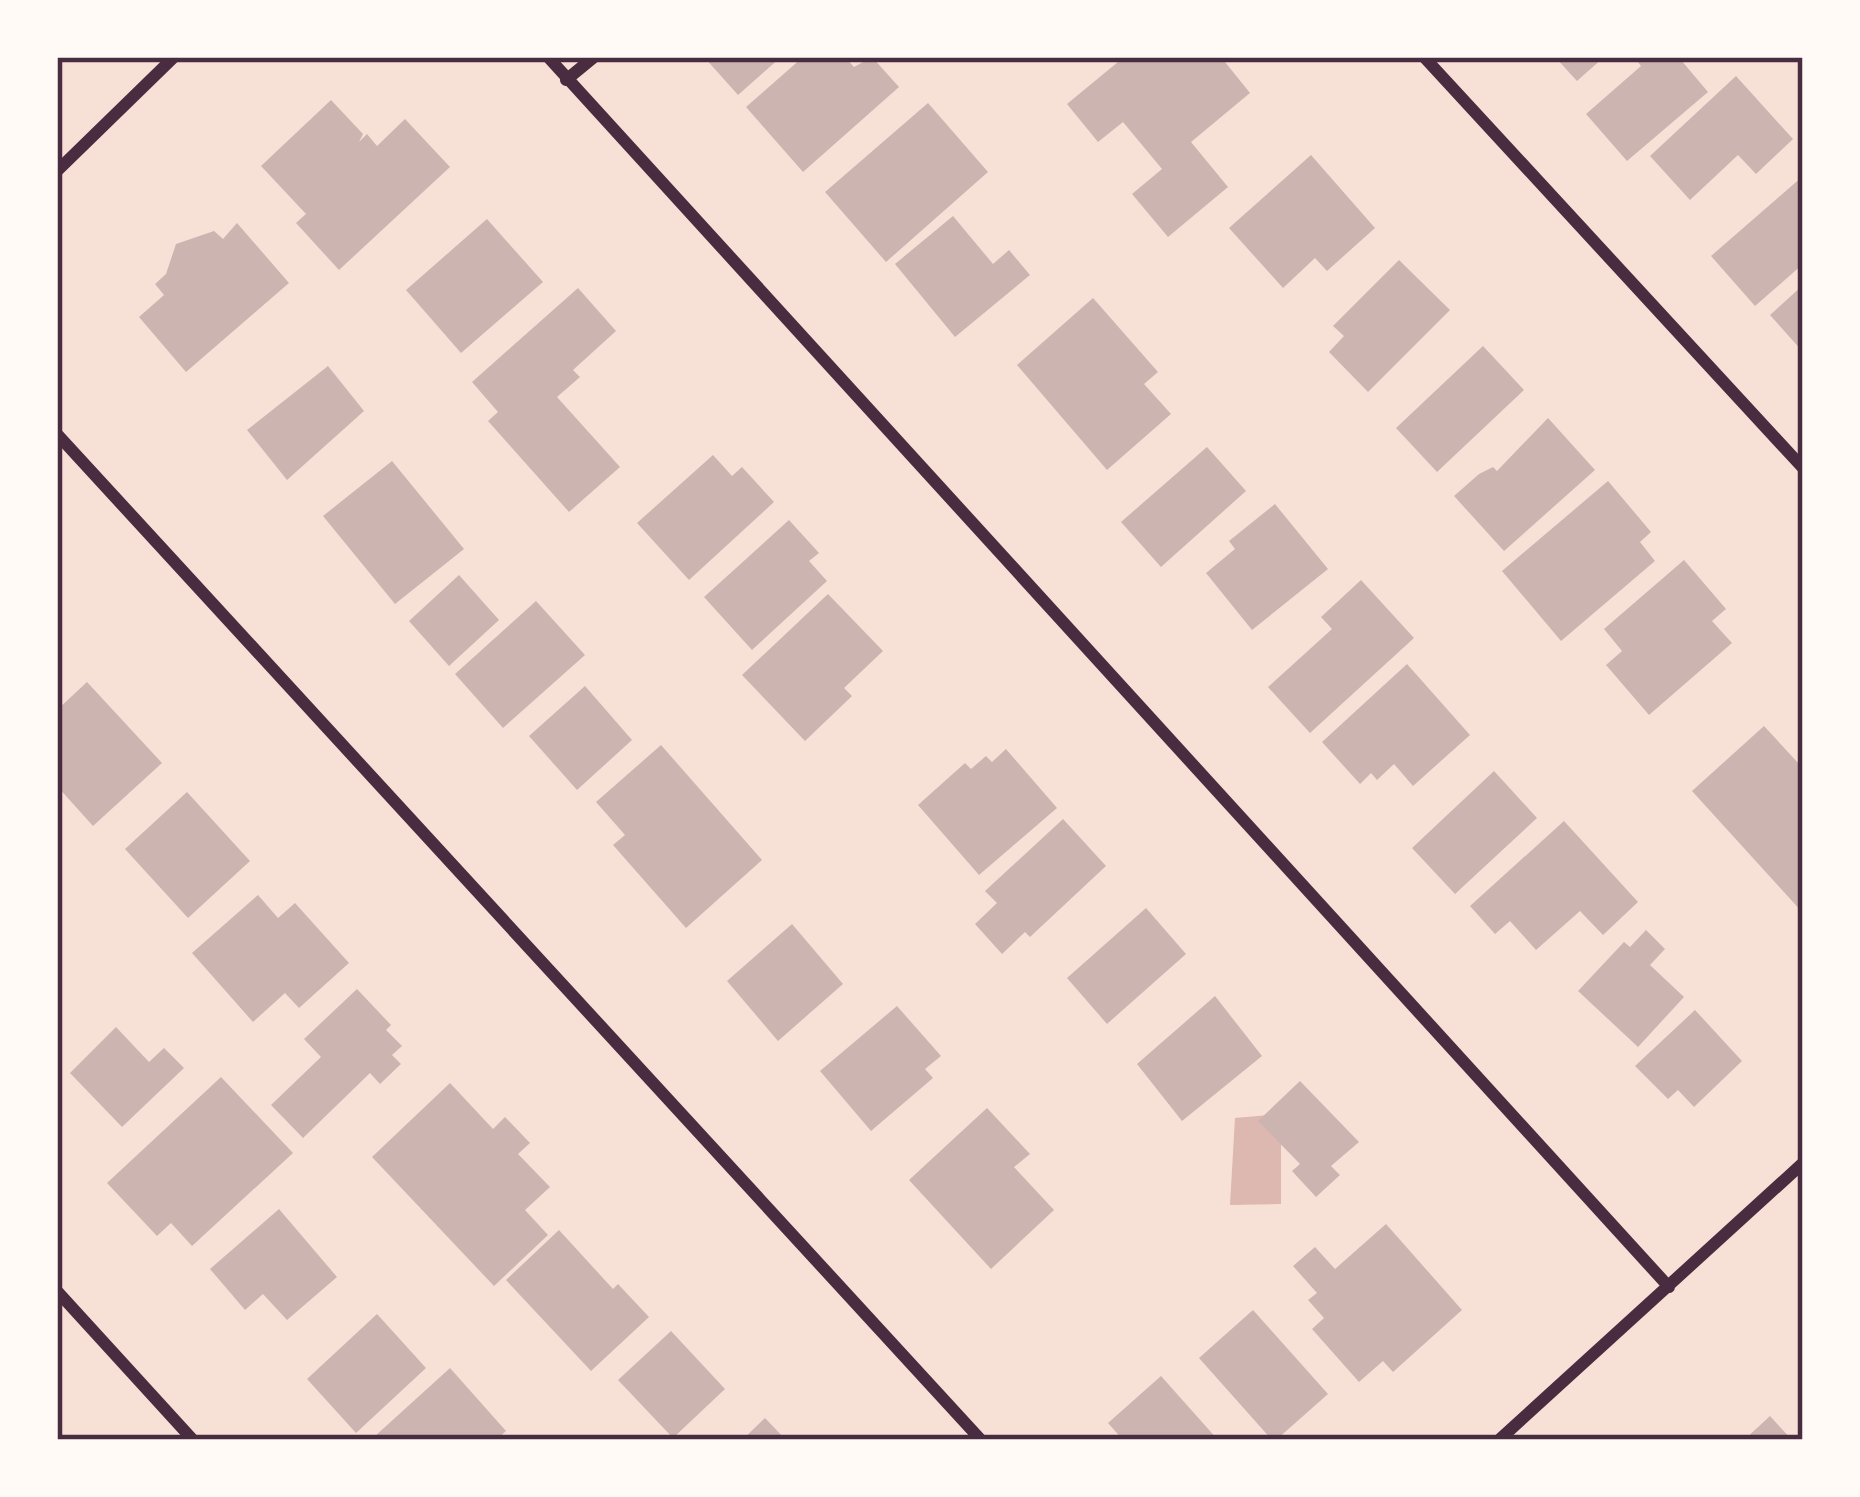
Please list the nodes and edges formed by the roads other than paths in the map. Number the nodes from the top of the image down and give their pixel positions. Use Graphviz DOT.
graph roads {
  1 [pos="174,57"];
  2 [pos="548,57"];
  3 [pos="594,57"];
  4 [pos="1424,57"];
  5 [pos="566,80"];
  6 [pos="57,171"];
  7 [pos="57,434"];
  8 [pos="1803,468"];
  9 [pos="1803,1163"];
  10 [pos="1669,1287"];
  11 [pos="57,1292"];
  12 [pos="193,1440"];
  13 [pos="981,1440"];
  14 [pos="1499,1440"];
  1 -- 6 [label="street"];
  2 -- 5 [label="street"];
  3 -- 5 [label="street"];
  4 -- 8 [label="street"];
  5 -- 10 [label="street"];
  7 -- 13 [label="street"];
  9 -- 10 [label="street"];
  10 -- 14 [label="street"];
  11 -- 12 [label="street"];
}
